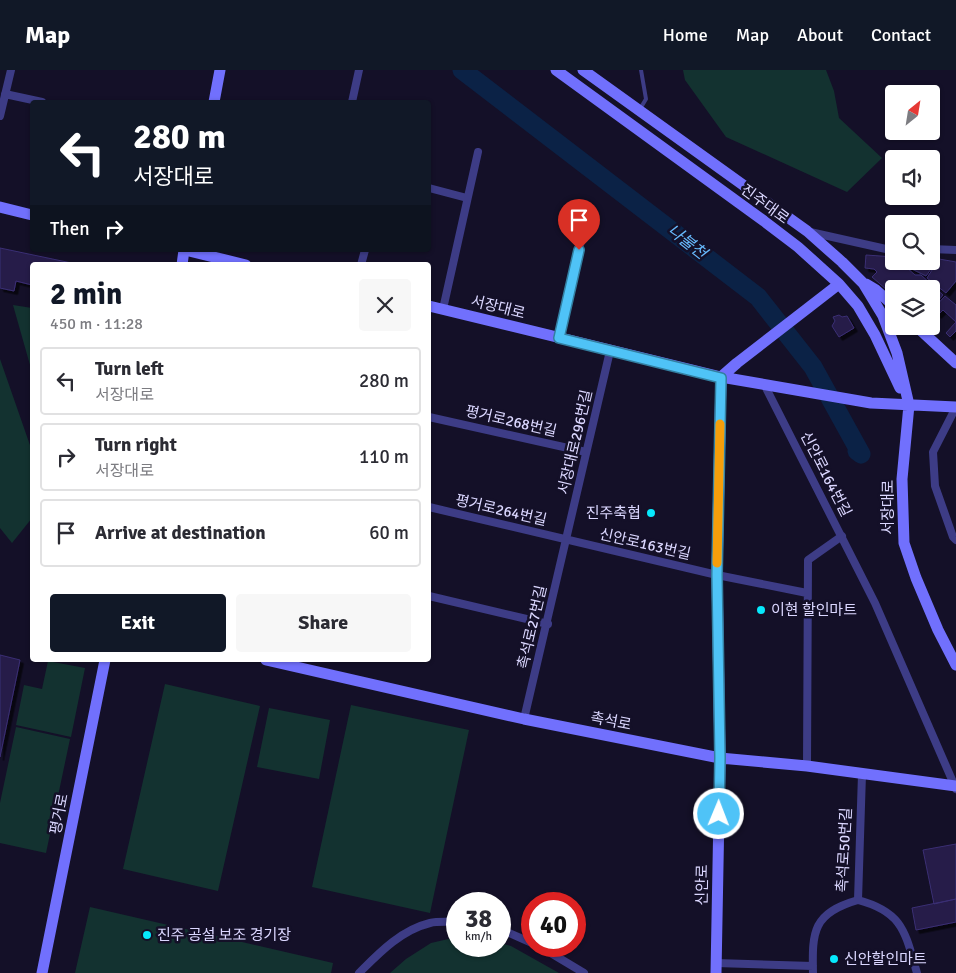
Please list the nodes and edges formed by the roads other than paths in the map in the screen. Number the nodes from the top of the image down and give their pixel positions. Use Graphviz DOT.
graph roads {
  1 [pos="11,70"];
  2 [pos="220,70"];
  3 [pos="359,70"];
  4 [pos="556,70"];
  5 [pos="583,70"];
  6 [pos="641,70"];
  7 [pos="5,94"];
  8 [pos="33,100"];
  9 [pos="214,100"];
  10 [pos="352,100"];
  11 [pos="639,110"];
  12 [pos="0,116"];
  13 [pos="478,152"];
  14 [pos="431,189"];
  15 [pos="467,198"];
  16 [pos="0,207"];
  17 [pos="30,214"];
  18 [pos="807,231"];
  19 [pos="583,232"];
  20 [pos="885,249"];
  21 [pos="940,249"];
  22 [pos="956,250"];
  23 [pos="193,252"];
  24 [pos="234,262"];
  25 [pos="863,283"];
  26 [pos="839,284"];
  27 [pos="885,298"];
  28 [pos="431,306"];
  29 [pos="443,309"];
  30 [pos="926,335"];
  31 [pos="559,338"];
  32 [pos="610,350"];
  33 [pos="956,363"];
  34 [pos="721,378"];
  35 [pos="765,386"];
  36 [pos="909,405"];
  37 [pos="956,407"];
  38 [pos="431,417"];
  39 [pos="586,452"];
  40 [pos="431,507"];
  41 [pos="842,536"];
  42 [pos="567,540"];
  43 [pos="956,540"];
  44 [pos="717,575"];
  45 [pos="807,593"];
  46 [pos="431,596"];
  47 [pos="548,624"];
  48 [pos="105,662"];
  49 [pos="293,663"];
  50 [pos="956,665"];
  51 [pos="524,720"];
  52 [pos="720,758"];
  53 [pos="807,766"];
  54 [pos="862,774"];
  55 [pos="956,788"];
  56 [pos="858,900"];
  57 [pos="446,922"];
  58 [pos="557,957"];
  59 [pos="716,968"];
  60 [pos="813,969"];
  61 [pos="42,973"];
  62 [pos="359,973"];
  63 [pos="584,973"];
  64 [pos="917,973"];
  1 -- 7 [label="street"];
  2 -- 9 [label="street"];
  3 -- 10 [label="street"];
  4 -- 26 [label="street, 진주대로"];
  5 -- 11 [label="street, 진주대로"];
  6 -- 11 [label="lane"];
  7 -- 8 [label="street"];
  7 -- 12 [label="street"];
  11 -- 18 [label="street, 진주대로"];
  13 -- 15 [label="street"];
  14 -- 15 [label="street"];
  15 -- 29 [label="street"];
  16 -- 17 [label="street"];
  18 -- 20 [label="street"];
  18 -- 25 [label="street, 진주대로"];
  19 -- 31 [label="street"];
  21 -- 22 [label="street"];
  23 -- 24 [label="street"];
  25 -- 27 [label="street"];
  25 -- 36 [label="street, 진주대로"];
  26 -- 34 [label="street"];
  26 -- 36 [label="street, 진주대로"];
  28 -- 29 [label="street, 서장대로"];
  29 -- 31 [label="street, 서장대로"];
  30 -- 33 [label="street"];
  31 -- 32 [label="street, 서장대로"];
  32 -- 34 [label="street, 서장대로"];
  32 -- 39 [label="street, 서장대로296번길"];
  34 -- 35 [label="street, 서장대로"];
  34 -- 44 [label="street, 신안로"];
  35 -- 36 [label="street, 서장대로"];
  35 -- 41 [label="street, 신안로164번길"];
  36 -- 37 [label="street"];
  36 -- 50 [label="street, 서장대로"];
  37 -- 43 [label="street"];
  38 -- 39 [label="street, 평거로268번길"];
  39 -- 42 [label="street, 서장대로296번길"];
  40 -- 42 [label="street, 평거로264번길"];
  41 -- 45 [label="street, 신안로164번길"];
  41 -- 55 [label="street, 촉석로"];
  42 -- 44 [label="street, 신안로163번길"];
  42 -- 47 [label="street, 촉석로27번길"];
  44 -- 45 [label="street"];
  44 -- 52 [label="street, 신안로"];
  45 -- 53 [label="street, 신안로164번길"];
  46 -- 47 [label="street"];
  47 -- 51 [label="street, 촉석로27번길"];
  48 -- 61 [label="street, 평거로"];
  49 -- 51 [label="street, 촉석로"];
  51 -- 52 [label="street, 촉석로"];
  52 -- 53 [label="street, 촉석로"];
  52 -- 59 [label="street, 신안로"];
  53 -- 54 [label="street, 촉석로"];
  54 -- 55 [label="street, 촉석로"];
  54 -- 56 [label="street, 촉석로50번길"];
  56 -- 60 [label="street, 촉석로50번길"];
  56 -- 64 [label="street"];
  57 -- 62 [label="street"];
  58 -- 63 [label="street"];
  59 -- 60 [label="street"];
}
